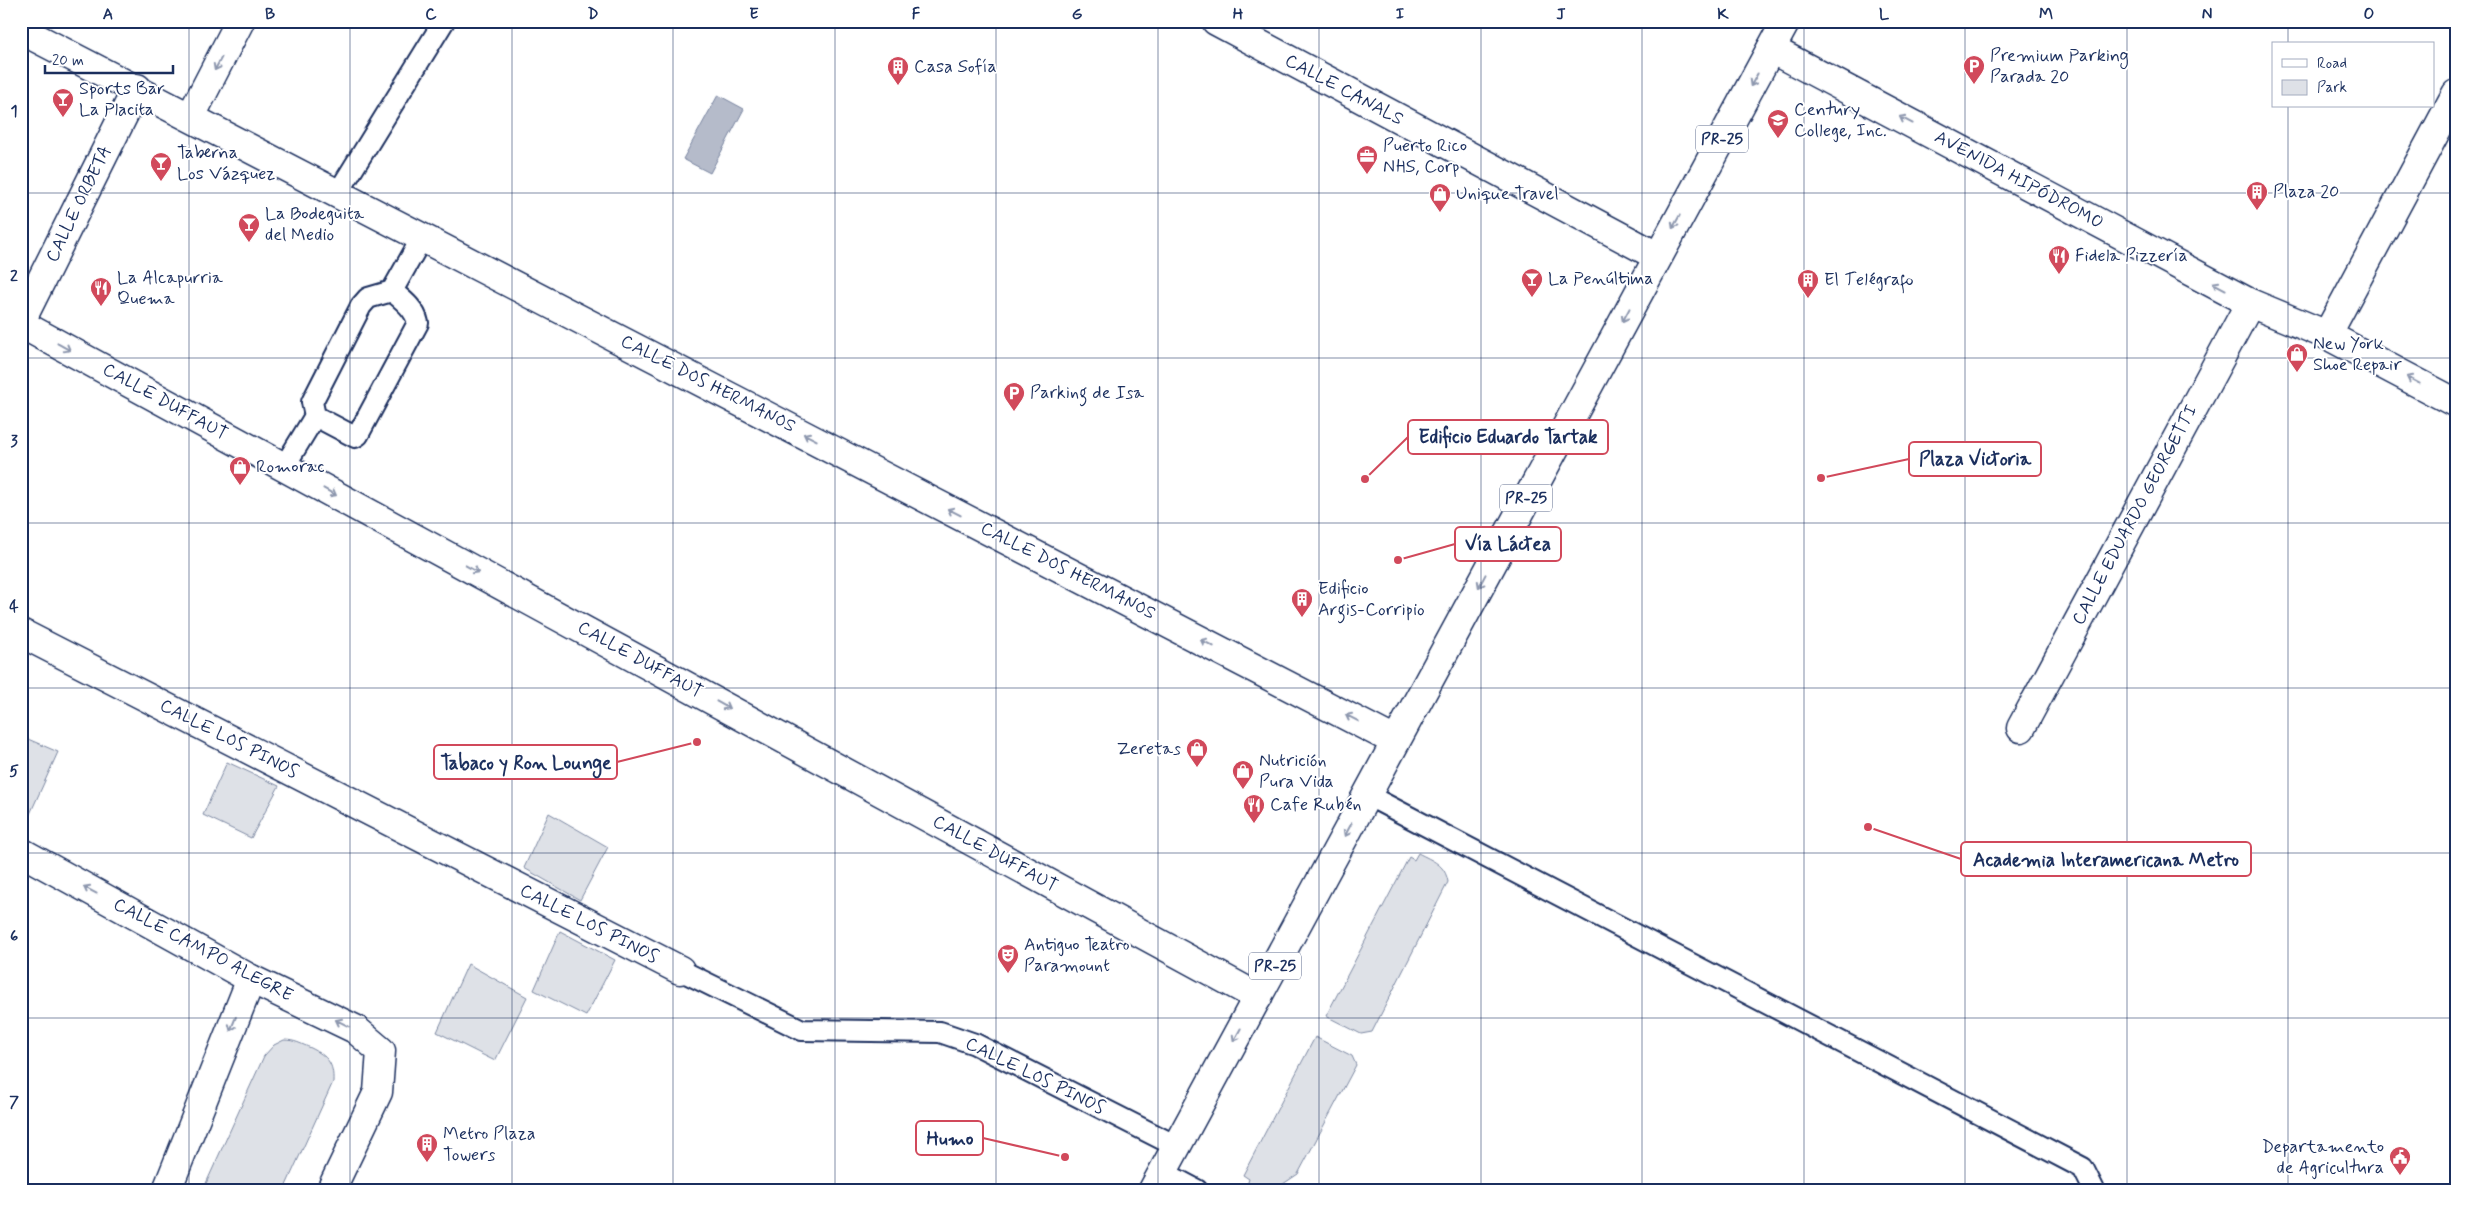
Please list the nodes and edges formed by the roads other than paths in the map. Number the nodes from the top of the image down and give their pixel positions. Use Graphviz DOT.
graph roads {
  1 [pos="240,21"];
  2 [pos="444,21"];
  3 [pos="1216,21"];
  4 [pos="1786,21"];
  5 [pos="21,30"];
  6 [pos="1771,49"];
  7 [pos="137,88"];
  8 [pos="2456,94"];
  9 [pos="191,116"];
  10 [pos="338,193"];
  11 [pos="423,236"];
  12 [pos="1658,256"];
  13 [pos="392,291"];
  14 [pos="2250,303"];
  15 [pos="21,322"];
  16 [pos="2327,335"];
  17 [pos="2456,403"];
  18 [pos="315,416"];
  19 [pos="284,467"];
  20 [pos="21,633"];
  21 [pos="2021,728"];
  22 [pos="1395,740"];
  23 [pos="1367,795"];
  24 [pos="21,852"];
  25 [pos="680,970"];
  26 [pos="251,979"];
  27 [pos="1258,997"];
  28 [pos="1176,1146"];
  29 [pos="1158,1181"];
  30 [pos="167,1190"];
  31 [pos="331,1190"];
  32 [pos="1198,1190"];
  33 [pos="2094,1190"];
  1 -- 9 [label="street, one-way"];
  2 -- 10 [label="lane"];
  3 -- 12 [label="street, CALLE CANALS"];
  4 -- 6 [label="street, PR-25"];
  5 -- 7 [label="street, CALLE DOS HERMANOS"];
  6 -- 12 [label="street, PR-25, one-way"];
  14 -- 6 [label="street, AVENIDA HIPÓDROMO, one-way"];
  7 -- 9 [label="street, CALLE DOS HERMANOS"];
  7 -- 15 [label="street, CALLE ORBETA"];
  8 -- 16 [label="street"];
  9 -- 10 [label="street, CALLE DOS HERMANOS"];
  10 -- 11 [label="street, CALLE DOS HERMANOS"];
  11 -- 13 [label="lane"];
  22 -- 11 [label="street, CALLE DOS HERMANOS, one-way"];
  12 -- 22 [label="street, PR-25, one-way"];
  13 -- 18 [label="lane"];
  13 -- 18 [label="lane"];
  14 -- 16 [label="street, AVENIDA HIPÓDROMO"];
  14 -- 21 [label="street, CALLE EDUARDO GEORGETTI"];
  15 -- 19 [label="street, CALLE DUFFAUT, one-way"];
  17 -- 16 [label="street, AVENIDA HIPÓDROMO, one-way"];
  18 -- 19 [label="lane"];
  19 -- 27 [label="street, CALLE DUFFAUT, one-way"];
  20 -- 25 [label="street, CALLE LOS PINOS"];
  22 -- 23 [label="street, PR-25"];
  23 -- 27 [label="street, PR-25, one-way"];
  23 -- 33 [label="lane"];
  26 -- 24 [label="street, CALLE CAMPO ALEGRE, one-way"];
  25 -- 28 [label="lane, CALLE LOS PINOS"];
  26 -- 30 [label="street, one-way"];
  31 -- 26 [label="street, CALLE CAMPO ALEGRE, one-way"];
  27 -- 28 [label="street, PR-25, one-way"];
  28 -- 29 [label="street, PR-25"];
  29 -- 32 [label="lane"];
}
